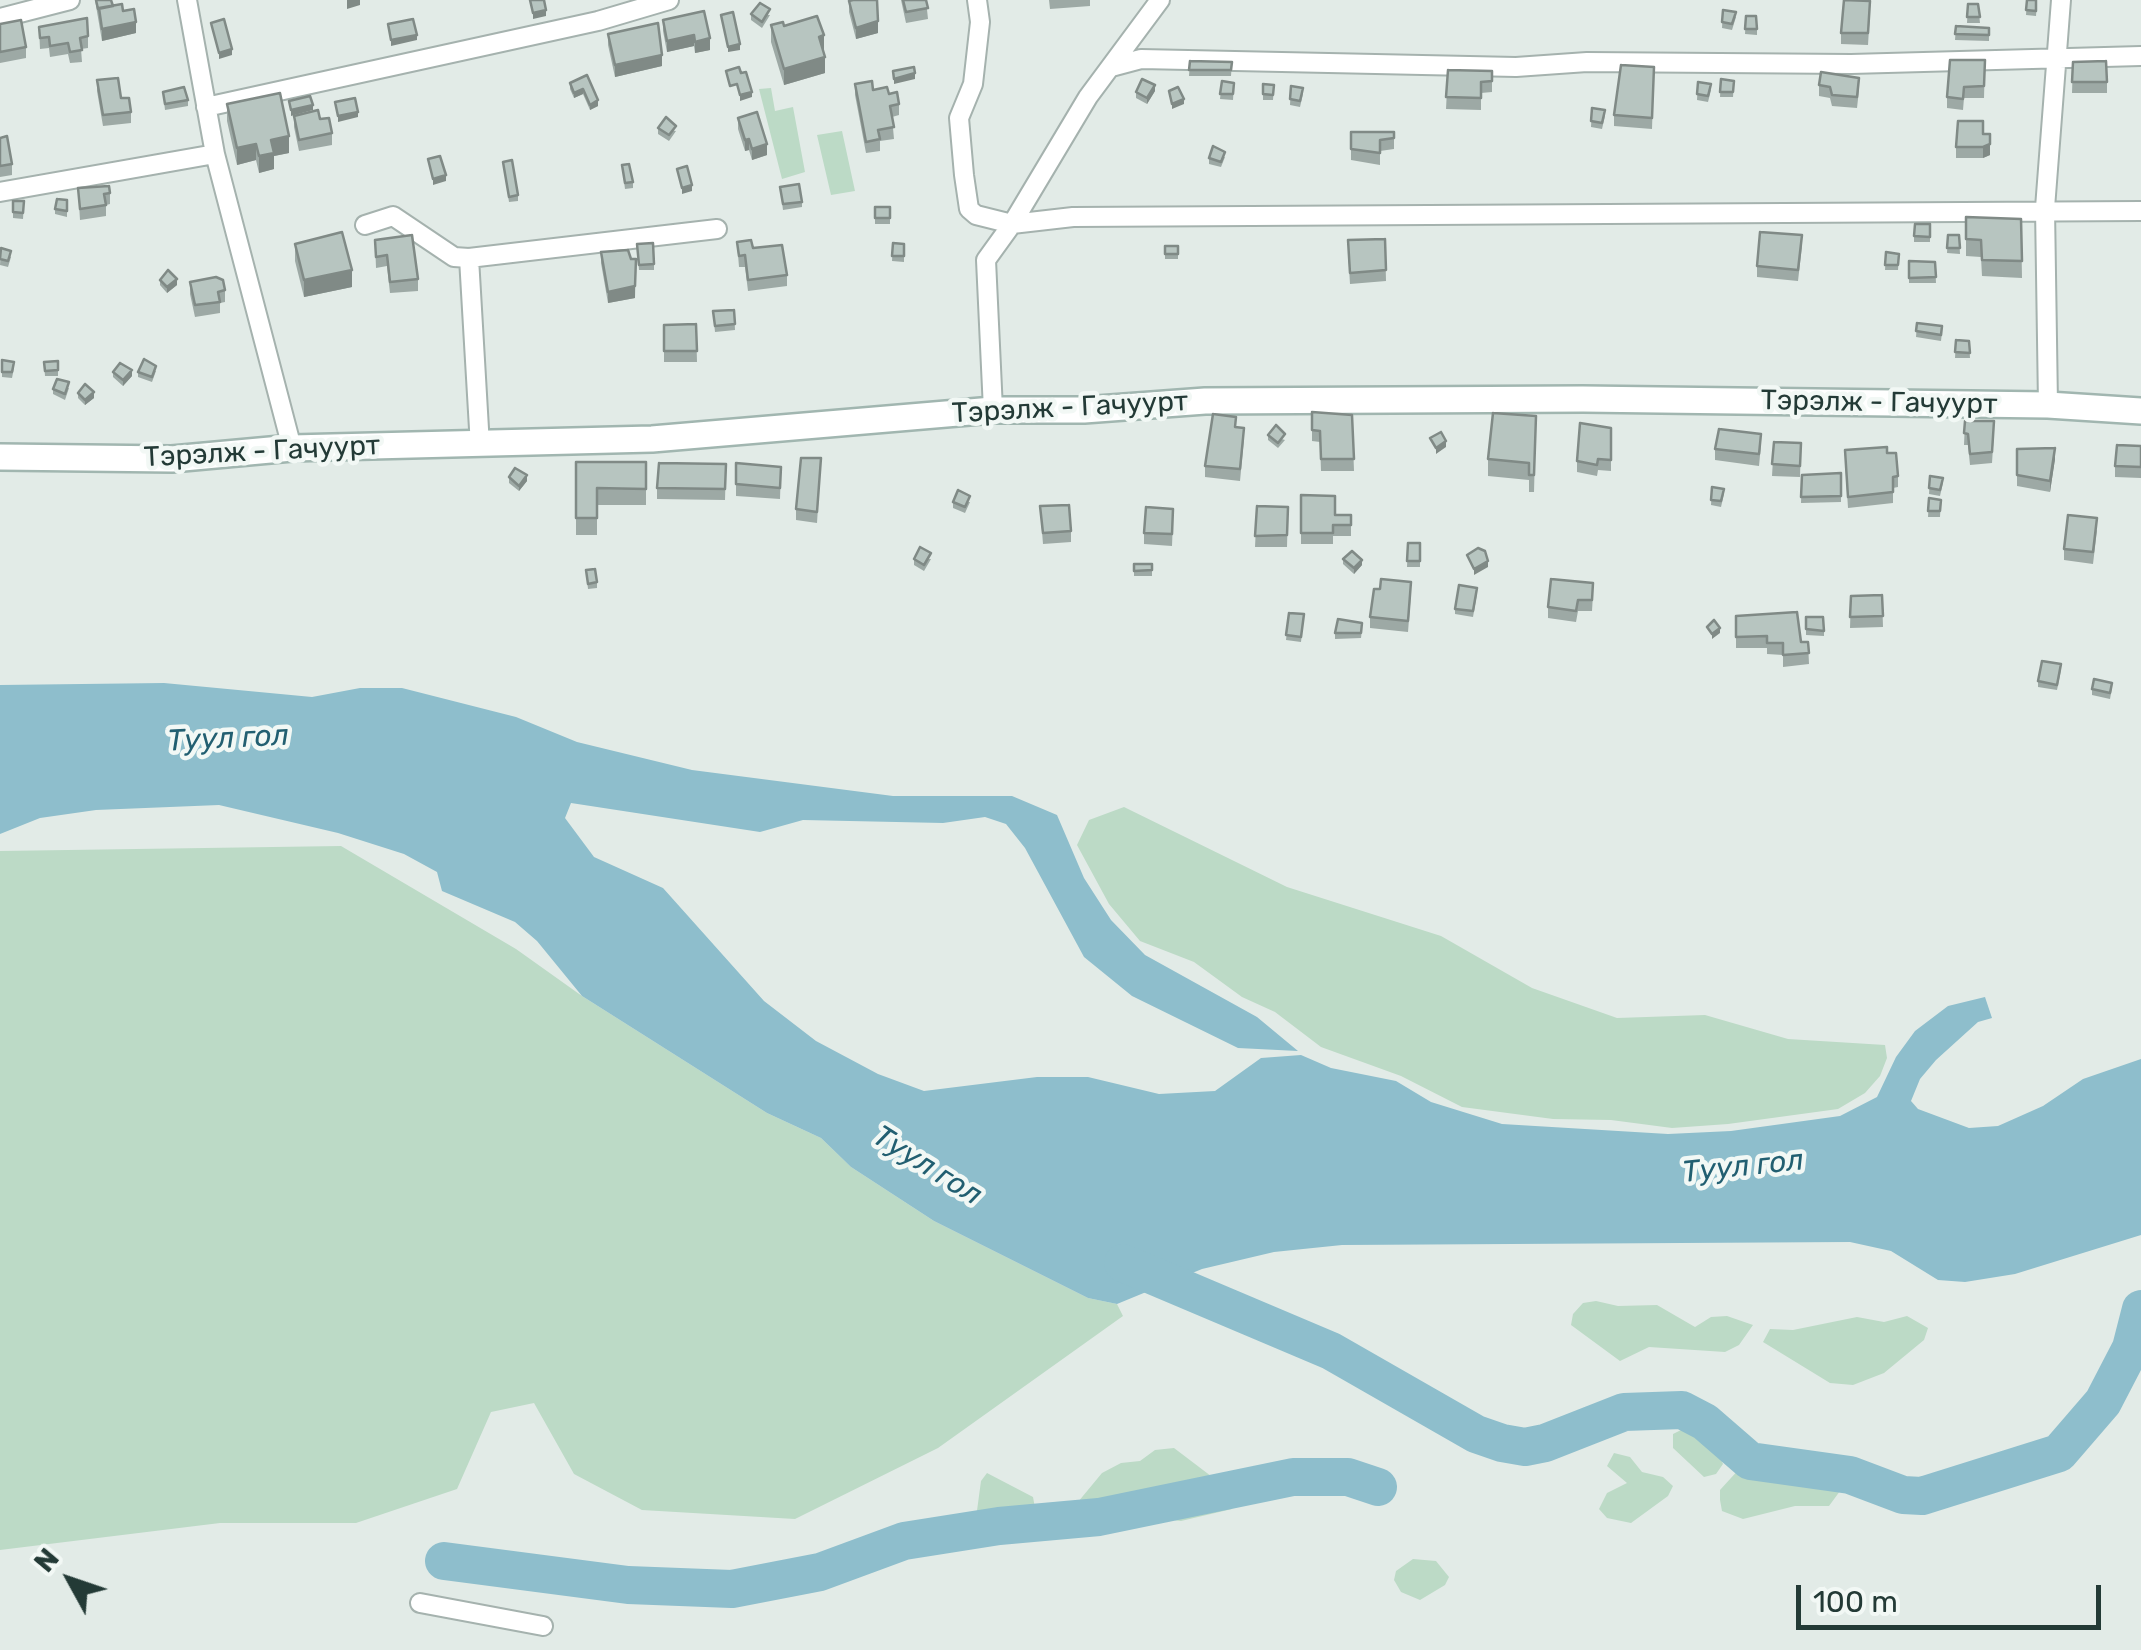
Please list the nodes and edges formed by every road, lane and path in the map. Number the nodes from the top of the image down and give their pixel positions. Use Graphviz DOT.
graph roads {
  1 [pos="70,0"];
  2 [pos="187,0"];
  3 [pos="669,0"];
  4 [pos="977,0"];
  5 [pos="1160,0"];
  6 [pos="2060,0"];
  7 [pos="0,18"];
  8 [pos="2141,56"];
  9 [pos="2057,57"];
  10 [pos="1111,67"];
  11 [pos="206,106"];
  12 [pos="215,154"];
  13 [pos="0,192"];
  14 [pos="2045,208"];
  15 [pos="2141,211"];
  16 [pos="365,224"];
  17 [pos="1012,224"];
  18 [pos="717,229"];
  19 [pos="470,258"];
  20 [pos="2048,405"];
  21 [pos="992,410"];
  22 [pos="2141,411"];
  23 [pos="480,446"];
  24 [pos="292,448"];
  25 [pos="0,457"];
  26 [pos="420,1604"];
  27 [pos="542,1626"];
  1 -- 7 [label="street"];
  2 -- 11 [label="street"];
  3 -- 11 [label="street"];
  4 -- 17 [label="street"];
  5 -- 10 [label="street"];
  6 -- 9 [label="street"];
  8 -- 9 [label="street"];
  9 -- 10 [label="street"];
  9 -- 14 [label="street"];
  10 -- 17 [label="street"];
  11 -- 12 [label="street"];
  12 -- 13 [label="street"];
  12 -- 24 [label="street"];
  14 -- 15 [label="street"];
  14 -- 17 [label="street"];
  14 -- 20 [label="street"];
  16 -- 19 [label="street"];
  17 -- 21 [label="street"];
  18 -- 19 [label="street"];
  19 -- 23 [label="street"];
  20 -- 21 [label="main road, Тэрэлж - Гачуурт"];
  20 -- 22 [label="main road, Тэрэлж - Гачуурт"];
  21 -- 23 [label="main road, Тэрэлж - Гачуурт"];
  23 -- 24 [label="main road, Тэрэлж - Гачуурт"];
  24 -- 25 [label="main road, Тэрэлж - Гачуурт"];
  26 -- 27 [label="street"];
}
